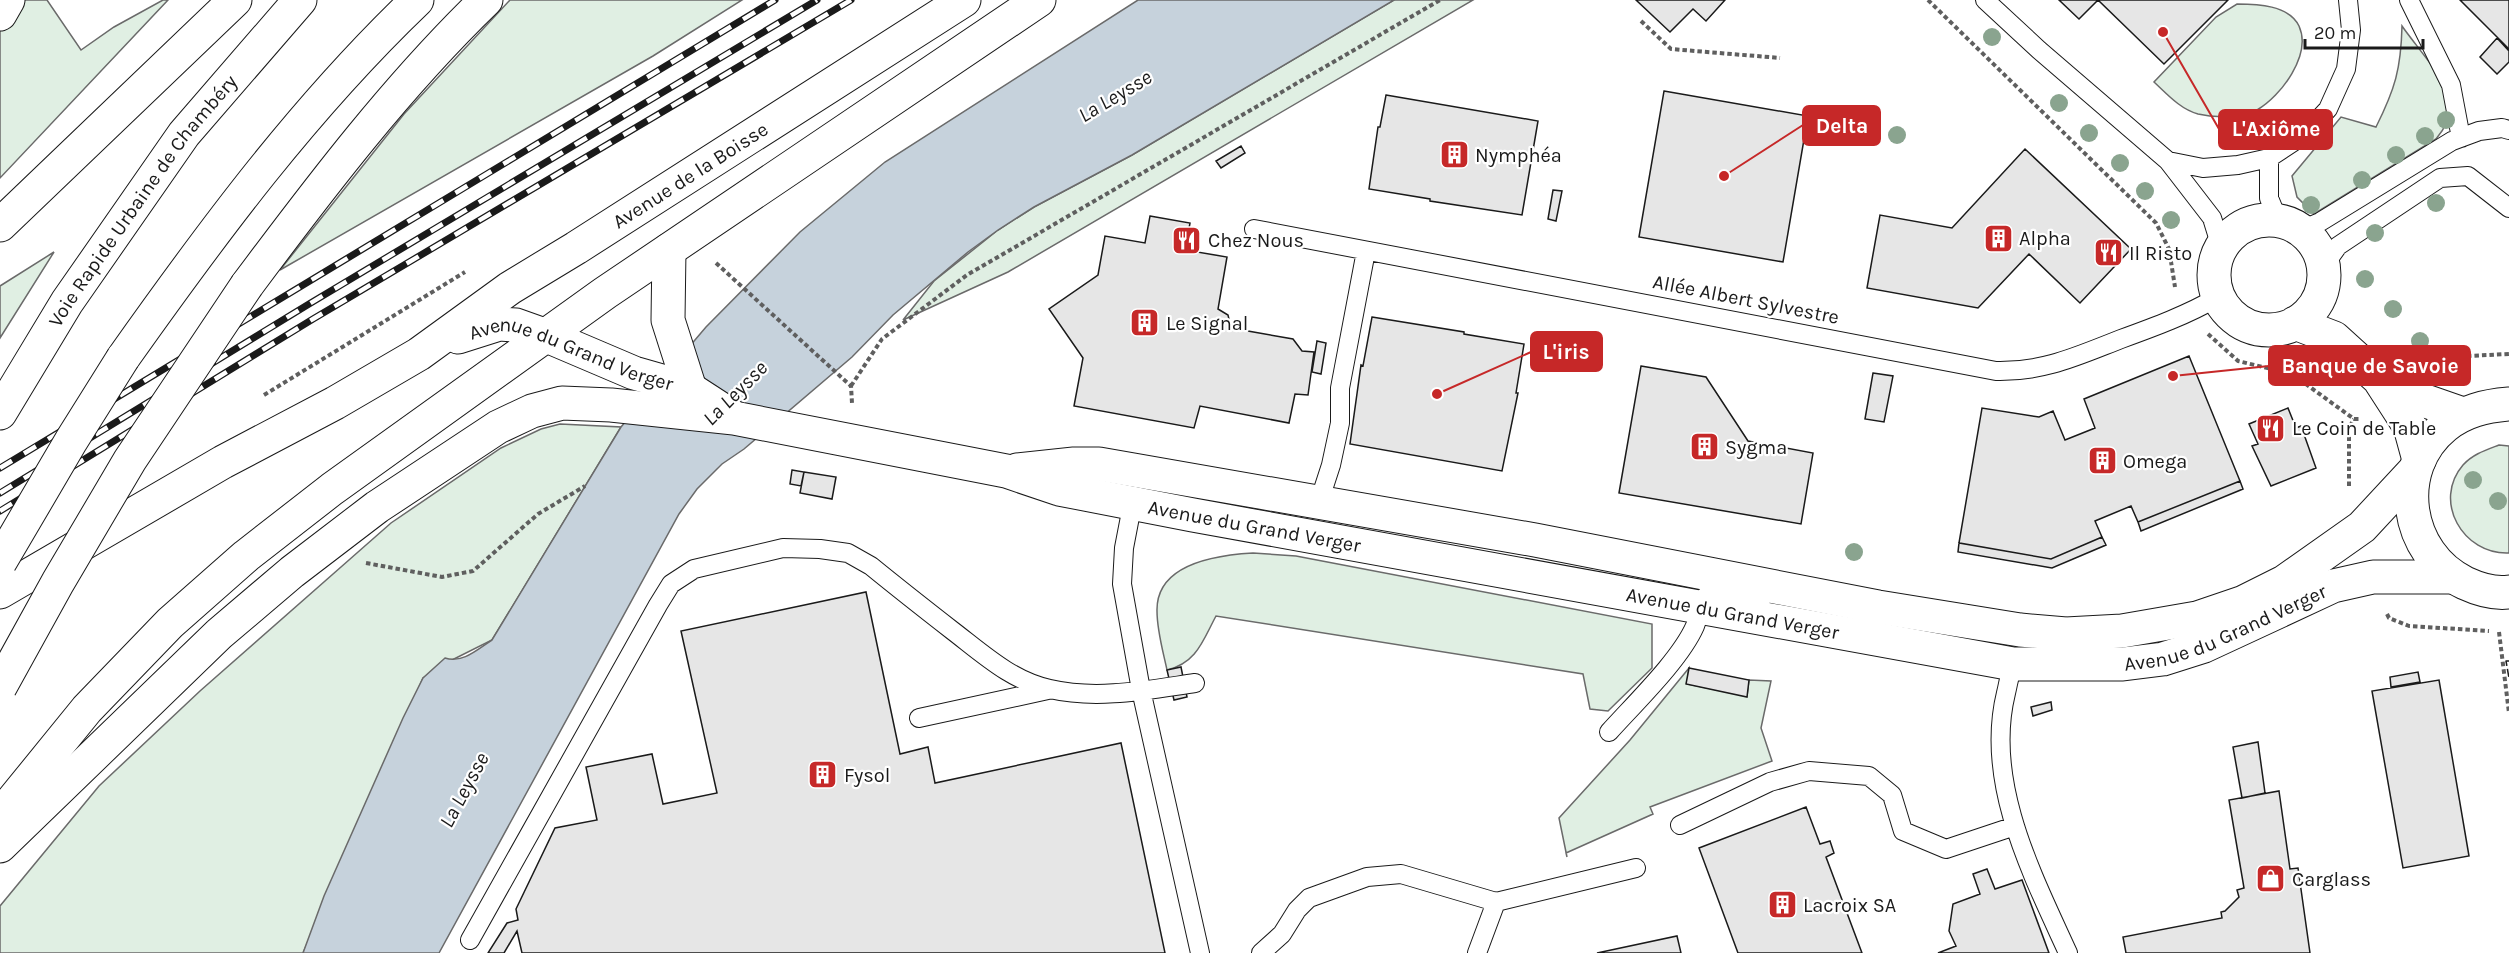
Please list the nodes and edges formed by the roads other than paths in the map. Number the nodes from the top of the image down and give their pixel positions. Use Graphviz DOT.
graph roads {
  1 [pos="8,0"];
  2 [pos="235,0"];
  3 [pos="300,0"];
  4 [pos="417,0"];
  5 [pos="486,0"];
  6 [pos="964,0"];
  7 [pos="1039,0"];
  8 [pos="1985,0"];
  9 [pos="2348,0"];
  10 [pos="2409,0"];
  11 [pos="0,14"];
  12 [pos="2509,130"];
  13 [pos="2461,138"];
  14 [pos="2269,158"];
  15 [pos="2168,161"];
  16 [pos="2509,208"];
  17 [pos="0,225"];
  18 [pos="2289,225"];
  19 [pos="1254,229"];
  20 [pos="2221,247"];
  21 [pos="669,250"];
  22 [pos="1366,251"];
  23 [pos="2321,283"];
  24 [pos="2218,297"];
  25 [pos="2295,323"];
  26 [pos="547,336"];
  27 [pos="2334,338"];
  28 [pos="419,354"];
  29 [pos="2388,383"];
  30 [pos="690,389"];
  31 [pos="2509,404"];
  32 [pos="0,413"];
  33 [pos="2463,414"];
  34 [pos="734,417"];
  35 [pos="2417,465"];
  36 [pos="1006,471"];
  37 [pos="1131,502"];
  38 [pos="1319,502"];
  39 [pos="0,562"];
  40 [pos="2452,577"];
  41 [pos="0,592"];
  42 [pos="2509,592"];
  43 [pos="1878,607"];
  44 [pos="1700,608"];
  45 [pos="2122,631"];
  46 [pos="2013,664"];
  47 [pos="1195,683"];
  48 [pos="0,687"];
  49 [pos="1050,690"];
  50 [pos="1141,690"];
  51 [pos="919,718"];
  52 [pos="1609,732"];
  53 [pos="0,816"];
  54 [pos="1680,825"];
  55 [pos="2015,826"];
  56 [pos="0,846"];
  57 [pos="1636,868"];
  58 [pos="1496,902"];
  59 [pos="470,940"];
  60 [pos="1200,953"];
  61 [pos="1261,953"];
  62 [pos="1477,953"];
  63 [pos="2068,953"];
  1 -- 11 [label="main road"];
  2 -- 17 [label="main road"];
  3 -- 32 [label="main road, Voie Rapide Urbaine de Chambéry"];
  4 -- 39 [label="main road, bridge"];
  5 -- 48 [label="main road, bridge"];
  6 -- 28 [label="main road, Avenue de la Boisse"];
  7 -- 21 [label="main road"];
  8 -- 15 [label="lane"];
  9 -- 14 [label="lane"];
  10 -- 13 [label="lane"];
  12 -- 13 [label="lane"];
  13 -- 18 [label="lane"];
  14 -- 15 [label="lane"];
  14 -- 18 [label="lane"];
  15 -- 20 [label="lane"];
  16 -- 23 [label="lane"];
  18 -- 20 [label="main road"];
  18 -- 23 [label="main road"];
  19 -- 22 [label="lane, Allée Albert Sylvestre"];
  20 -- 24 [label="main road"];
  21 -- 26 [label="main road"];
  21 -- 30 [label="main road, Avenue du Grand Verger"];
  22 -- 24 [label="lane, Allée Albert Sylvestre"];
  22 -- 38 [label="lane"];
  23 -- 25 [label="main road"];
  23 -- 27 [label="main road"];
  24 -- 25 [label="main road"];
  25 -- 27 [label="main road"];
  26 -- 28 [label="main road, Avenue du Grand Verger"];
  26 -- 30 [label="main road, Avenue du Grand Verger"];
  26 -- 53 [label="main road"];
  27 -- 29 [label="main road"];
  28 -- 41 [label="main road"];
  29 -- 33 [label="main road"];
  29 -- 35 [label="main road"];
  30 -- 34 [label="main road, Avenue du Grand Verger"];
  31 -- 33 [label="main road"];
  33 -- 35 [label="main road, Avenue du Grand Verger"];
  34 -- 36 [label="main road, Avenue du Grand Verger"];
  34 -- 56 [label="main road, Avenue du Grand Verger"];
  35 -- 40 [label="main road"];
  35 -- 45 [label="main road, Avenue du Grand Verger"];
  36 -- 37 [label="main road, Avenue du Grand Verger"];
  36 -- 38 [label="main road, Avenue du Grand Verger"];
  37 -- 38 [label="lane"];
  37 -- 44 [label="main road, Avenue du Grand Verger"];
  37 -- 50 [label="lane"];
  38 -- 43 [label="main road, Avenue du Grand Verger"];
  40 -- 42 [label="main road"];
  40 -- 46 [label="main road, Avenue du Grand Verger"];
  43 -- 44 [label="lane"];
  43 -- 45 [label="main road, Avenue du Grand Verger"];
  44 -- 46 [label="main road, Avenue du Grand Verger"];
  44 -- 52 [label="lane"];
  45 -- 46 [label="lane"];
  46 -- 55 [label="lane"];
  47 -- 50 [label="lane"];
  49 -- 50 [label="lane"];
  49 -- 51 [label="lane"];
  49 -- 59 [label="lane"];
  50 -- 60 [label="lane"];
  54 -- 55 [label="lane"];
  55 -- 63 [label="lane"];
  57 -- 58 [label="lane"];
  58 -- 61 [label="lane"];
  58 -- 62 [label="lane"];
}
